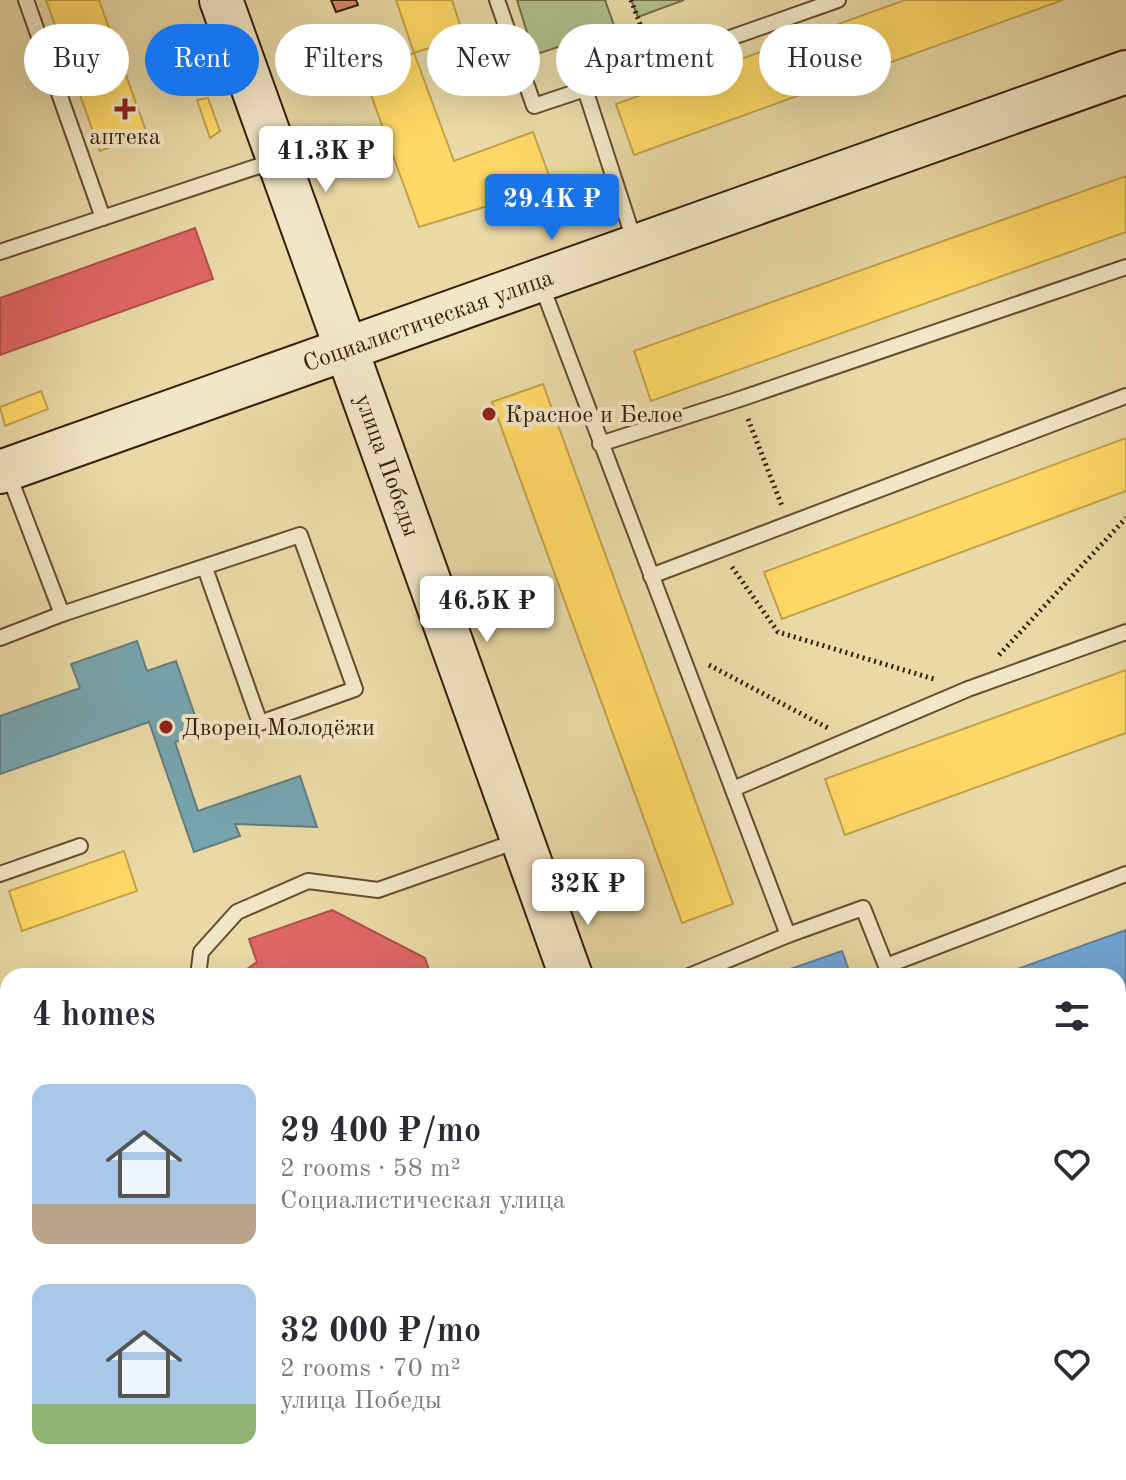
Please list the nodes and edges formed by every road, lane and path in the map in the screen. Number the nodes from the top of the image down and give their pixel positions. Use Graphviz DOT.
graph roads {
  1 [pos="26,0"];
  2 [pos="221,0"];
  3 [pos="497,0"];
  4 [pos="631,0"];
  5 [pos="838,0"];
  6 [pos="640,24"];
  7 [pos="743,34"];
  8 [pos="1126,72"];
  9 [pos="564,96"];
  10 [pos="587,96"];
  11 [pos="278,159"];
  12 [pos="103,218"];
  13 [pos="637,247"];
  14 [pos="0,252"];
  15 [pos="1126,267"];
  16 [pos="540,281"];
  17 [pos="346,350"];
  18 [pos="1126,396"];
  19 [pos="740,399"];
  20 [pos="600,444"];
  21 [pos="4,471"];
  22 [pos="1126,518"];
  23 [pos="789,524"];
  24 [pos="720,550"];
  25 [pos="205,568"];
  26 [pos="651,576"];
  27 [pos="62,614"];
  28 [pos="1126,632"];
  29 [pos="0,638"];
  30 [pos="680,650"];
  31 [pos="968,689"];
  32 [pos="850,739"];
  33 [pos="733,789"];
  34 [pos="522,839"];
  35 [pos="80,846"];
  36 [pos="0,874"];
  37 [pos="1126,874"];
  38 [pos="788,935"];
  39 [pos="199,968"];
  40 [pos="568,968"];
  41 [pos="708,968"];
  1 -- 12 [label="lane"];
  2 -- 11 [label="main road, улица Победы"];
  3 -- 9 [label="lane"];
  4 -- 6 [label="path"];
  5 -- 7 [label="lane"];
  8 -- 13 [label="main road, Социалистическая улица"];
  10 -- 13 [label="lane"];
  11 -- 12 [label="lane"];
  11 -- 17 [label="main road, улица Победы"];
  12 -- 14 [label="lane"];
  13 -- 16 [label="main road, Социалистическая улица"];
  15 -- 19 [label="lane"];
  16 -- 17 [label="main road, Социалистическая улица"];
  16 -- 20 [label="lane"];
  17 -- 21 [label="main road, Социалистическая улица"];
  17 -- 34 [label="main road, улица Победы"];
  18 -- 23 [label="lane"];
  19 -- 20 [label="lane"];
  19 -- 23 [label="path"];
  20 -- 26 [label="lane"];
  21 -- 27 [label="lane"];
  22 -- 31 [label="path"];
  23 -- 24 [label="lane"];
  24 -- 26 [label="lane"];
  24 -- 31 [label="path"];
  25 -- 25 [label="lane"];
  25 -- 27 [label="lane"];
  26 -- 30 [label="lane"];
  27 -- 29 [label="lane"];
  28 -- 31 [label="lane"];
  30 -- 32 [label="path"];
  30 -- 33 [label="lane"];
  31 -- 32 [label="lane"];
  32 -- 33 [label="lane"];
  33 -- 38 [label="lane"];
  34 -- 39 [label="lane"];
  34 -- 40 [label="main road, улица Победы"];
  35 -- 36 [label="lane"];
  37 -- 38 [label="lane"];
  38 -- 41 [label="lane"];
}
